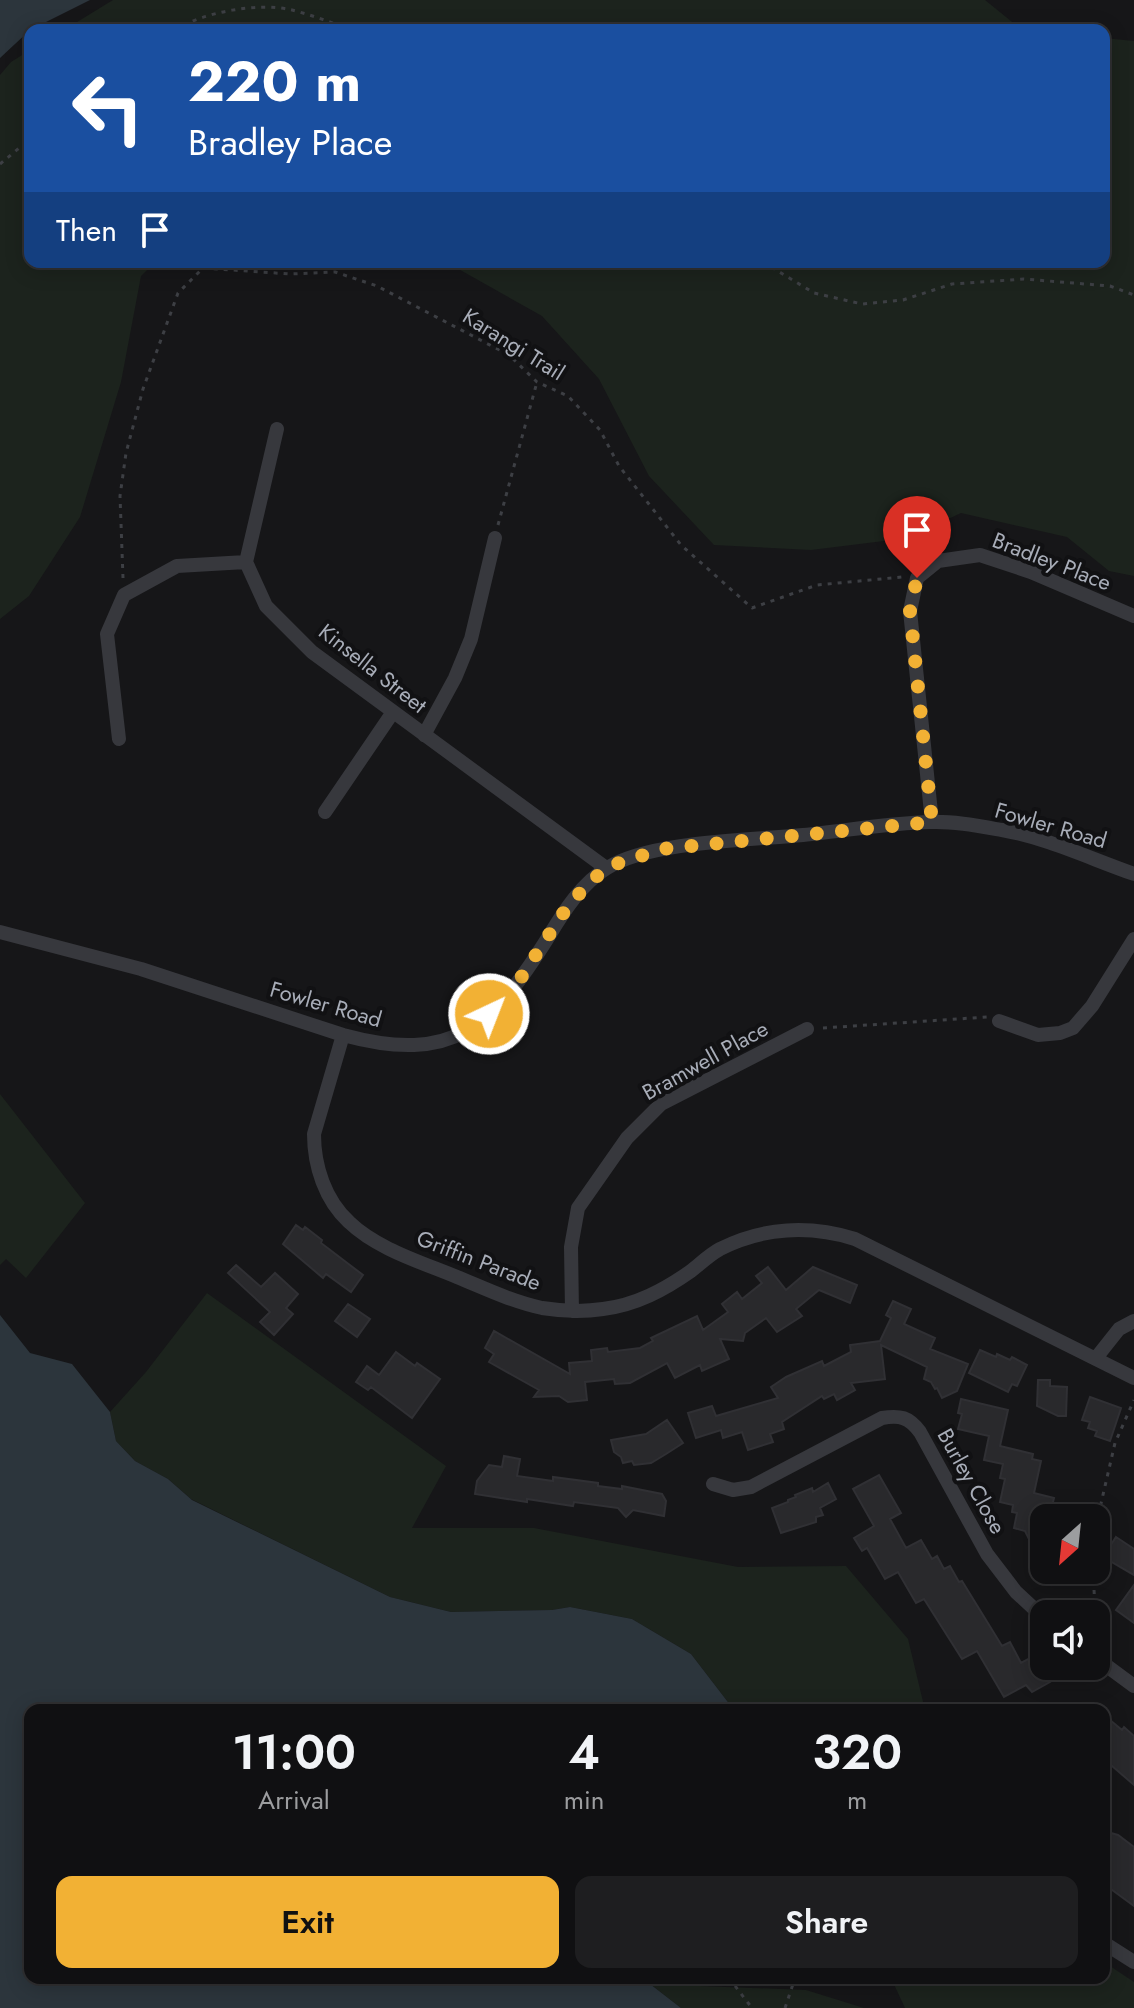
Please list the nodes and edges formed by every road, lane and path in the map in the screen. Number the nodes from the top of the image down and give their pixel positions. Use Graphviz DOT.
graph roads {
  1 [pos="184,24"];
  2 [pos="334,24"];
  3 [pos="24,144"];
  4 [pos="0,164"];
  5 [pos="773,268"];
  6 [pos="1134,295"];
  7 [pos="537,382"];
  8 [pos="277,429"];
  9 [pos="495,538"];
  10 [pos="246,562"];
  11 [pos="917,578"];
  12 [pos="124,595"];
  13 [pos="1134,616"];
  14 [pos="393,712"];
  15 [pos="424,735"];
  16 [pos="119,739"];
  17 [pos="325,812"];
  18 [pos="932,822"];
  19 [pos="606,868"];
  20 [pos="1134,874"];
  21 [pos="0,932"];
  22 [pos="1134,939"];
  23 [pos="999,1021"];
  24 [pos="807,1029"];
  25 [pos="343,1035"];
  26 [pos="572,1311"];
  27 [pos="1134,1321"];
  28 [pos="1096,1358"];
  29 [pos="1134,1378"];
  30 [pos="1134,1400"];
  31 [pos="713,1484"];
  32 [pos="1101,1504"];
  33 [pos="1030,1604"];
  34 [pos="1110,1668"];
  35 [pos="1134,1686"];
  36 [pos="1110,1947"];
  37 [pos="1134,1962"];
  38 [pos="734,1984"];
  39 [pos="793,1984"];
  40 [pos="752,2008"];
  41 [pos="785,2008"];
  1 -- 2 [label="path"];
  3 -- 4 [label="path"];
  5 -- 6 [label="path"];
  7 -- 9 [label="path"];
  7 -- 11 [label="path, Karangi Trail"];
  7 -- 12 [label="path, Karangi Trail"];
  8 -- 10 [label="street"];
  9 -- 15 [label="street"];
  10 -- 12 [label="street"];
  10 -- 14 [label="street, Kinsella Street"];
  11 -- 13 [label="street, Bradley Place"];
  11 -- 18 [label="street"];
  12 -- 16 [label="street"];
  14 -- 15 [label="street, Kinsella Street"];
  14 -- 17 [label="street"];
  15 -- 19 [label="street, Kinsella Street"];
  18 -- 19 [label="street, Fowler Road"];
  18 -- 20 [label="street, Fowler Road"];
  19 -- 25 [label="street, Fowler Road"];
  21 -- 25 [label="street, Fowler Road"];
  22 -- 23 [label="street"];
  23 -- 24 [label="path"];
  24 -- 26 [label="street, Bramwell Place"];
  25 -- 26 [label="street, Griffin Parade"];
  26 -- 28 [label="street, Griffin Parade"];
  27 -- 28 [label="street"];
  28 -- 29 [label="street, Griffin Parade"];
  30 -- 32 [label="path"];
  31 -- 33 [label="street, Burley Close"];
  34 -- 35 [label="street"];
  36 -- 37 [label="street"];
  38 -- 40 [label="path"];
  39 -- 41 [label="path"];
}
